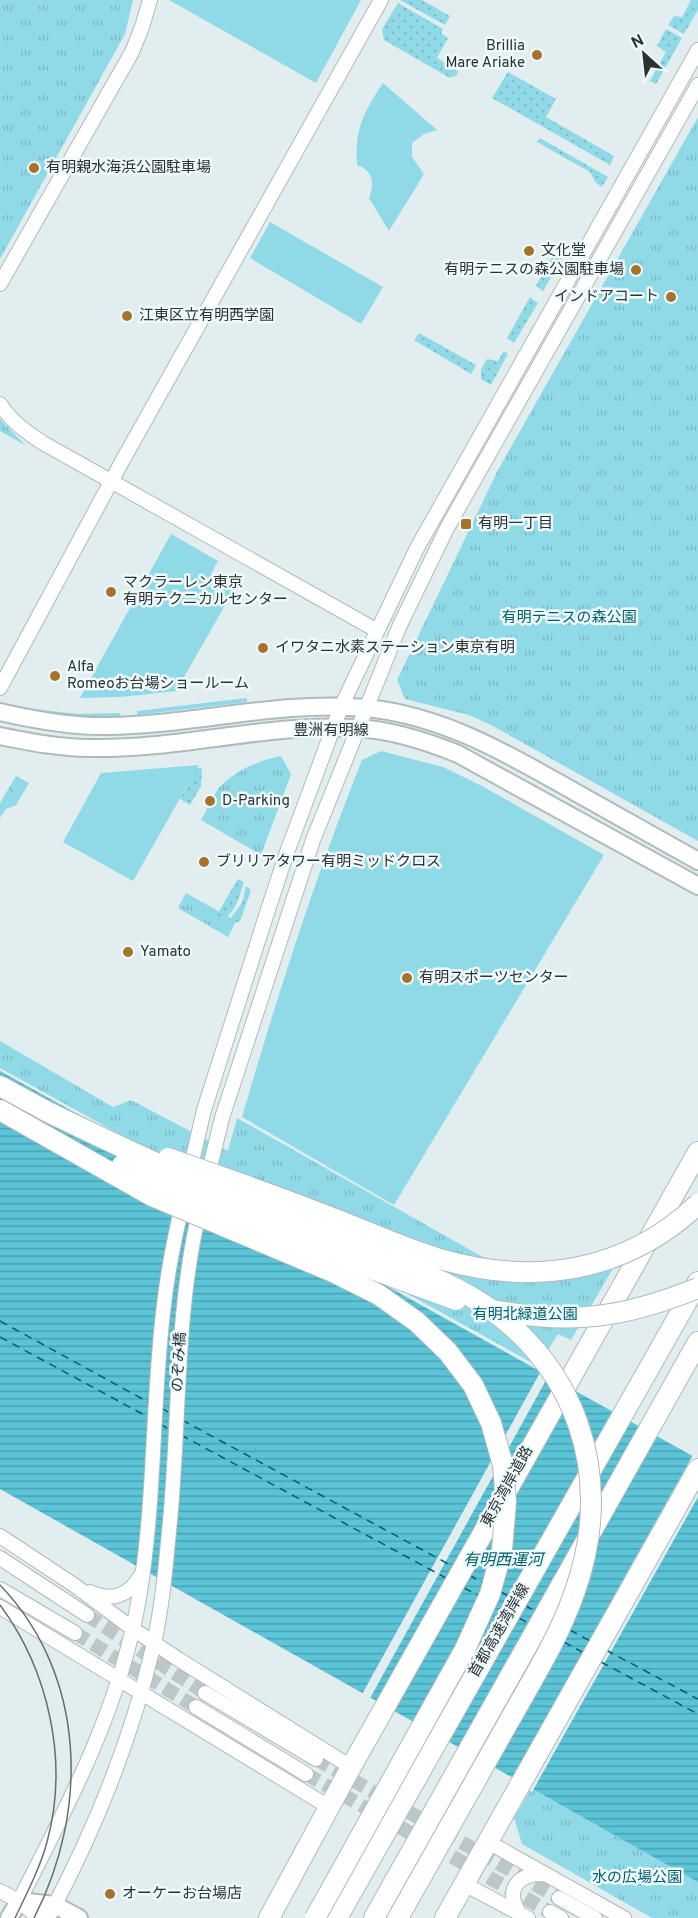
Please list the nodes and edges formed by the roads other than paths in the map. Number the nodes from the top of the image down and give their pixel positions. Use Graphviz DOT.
graph roads {
  1 [pos="150,0"];
  2 [pos="381,0"];
  3 [pos="698,50"];
  4 [pos="698,85"];
  5 [pos="0,284"];
  6 [pos="0,404"];
  7 [pos="111,482"];
  8 [pos="376,630"];
  9 [pos="0,687"];
  10 [pos="341,707"];
  11 [pos="366,708"];
  12 [pos="0,712"];
  13 [pos="332,728"];
  14 [pos="358,728"];
  15 [pos="0,736"];
  16 [pos="698,861"];
  17 [pos="698,886"];
  18 [pos="0,1086"];
  19 [pos="0,1110"];
  20 [pos="48,1112"];
  21 [pos="698,1152"];
  22 [pos="698,1204"];
  23 [pos="698,1282"];
  24 [pos="698,1287"];
  25 [pos="698,1342"];
  26 [pos="698,1469"];
  27 [pos="0,1536"];
  28 [pos="0,1558"];
  29 [pos="74,1585"];
  30 [pos="0,1589"];
  31 [pos="135,1593"];
  32 [pos="0,1607"];
  33 [pos="87,1615"];
  34 [pos="133,1629"];
  35 [pos="75,1633"];
  36 [pos="153,1643"];
  37 [pos="118,1678"];
  38 [pos="140,1691"];
  39 [pos="205,1693"];
  40 [pos="196,1707"];
  41 [pos="315,1759"];
  42 [pos="351,1767"];
  43 [pos="306,1774"];
  44 [pos="329,1807"];
  45 [pos="488,1842"];
  46 [pos="546,1874"];
  47 [pos="464,1884"];
  48 [pos="0,1891"];
  49 [pos="559,1898"];
  50 [pos="19,1901"];
  51 [pos="51,1912"];
  52 [pos="524,1916"];
  53 [pos="9,1918"];
  54 [pos="39,1918"];
  55 [pos="79,1918"];
  56 [pos="268,1918"];
  57 [pos="315,1918"];
  58 [pos="337,1918"];
  59 [pos="374,1918"];
  60 [pos="398,1918"];
  61 [pos="445,1918"];
  62 [pos="595,1918"];
  63 [pos="624,1918"];
  1 -- 5 [label="street"];
  2 -- 7 [label="street"];
  3 -- 8 [label="street, のぞみ橋"];
  4 -- 11 [label="street, のぞみ橋"];
  6 -- 7 [label="street"];
  7 -- 8 [label="street"];
  7 -- 9 [label="street"];
  8 -- 10 [label="street, のぞみ橋"];
  10 -- 11 [label="main road, 豊洲有明線"];
  10 -- 12 [label="main road, 豊洲有明線"];
  10 -- 13 [label="street, のぞみ橋"];
  11 -- 14 [label="street, のぞみ橋"];
  11 -- 16 [label="main road, 豊洲有明線"];
  13 -- 14 [label="main road, 豊洲有明線"];
  13 -- 15 [label="main road, 豊洲有明線"];
  13 -- 31 [label="street, のぞみ橋, bridge"];
  14 -- 17 [label="main road, 豊洲有明線"];
  14 -- 36 [label="street, のぞみ橋, bridge"];
  18 -- 20 [label="highway"];
  19 -- 24 [label="highway, bridge"];
  19 -- 57 [label="highway, bridge"];
  20 -- 22 [label="highway, bridge"];
  20 -- 60 [label="highway, bridge"];
  21 -- 42 [label="highway, 東京湾岸道路, bridge"];
  23 -- 58 [label="highway, 首都高速湾岸線, bridge"];
  25 -- 59 [label="highway, 首都高速湾岸線, bridge"];
  26 -- 45 [label="highway"];
  27 -- 29 [label="street"];
  28 -- 33 [label="street"];
  29 -- 31 [label="street"];
  29 -- 34 [label="street"];
  30 -- 35 [label="street"];
  31 -- 34 [label="street, のぞみ橋"];
  32 -- 37 [label="street"];
  34 -- 36 [label="street"];
  34 -- 37 [label="street, のぞみ橋"];
  36 -- 38 [label="street, のぞみ橋"];
  36 -- 42 [label="street"];
  37 -- 38 [label="street"];
  37 -- 50 [label="street, のぞみ橋"];
  38 -- 44 [label="street"];
  38 -- 51 [label="street, のぞみ橋"];
  39 -- 41 [label="street"];
  40 -- 43 [label="street"];
  42 -- 44 [label="highway, 東京湾岸道路"];
  44 -- 56 [label="highway, 東京湾岸道路"];
  45 -- 46 [label="street"];
  45 -- 47 [label="highway"];
  46 -- 52 [label="street"];
  46 -- 63 [label="street"];
  47 -- 52 [label="street"];
  47 -- 61 [label="highway"];
  48 -- 50 [label="street"];
  49 -- 62 [label="street"];
  50 -- 51 [label="main road"];
  50 -- 53 [label="main road"];
  50 -- 54 [label="street"];
  51 -- 55 [label="main road"];
}
